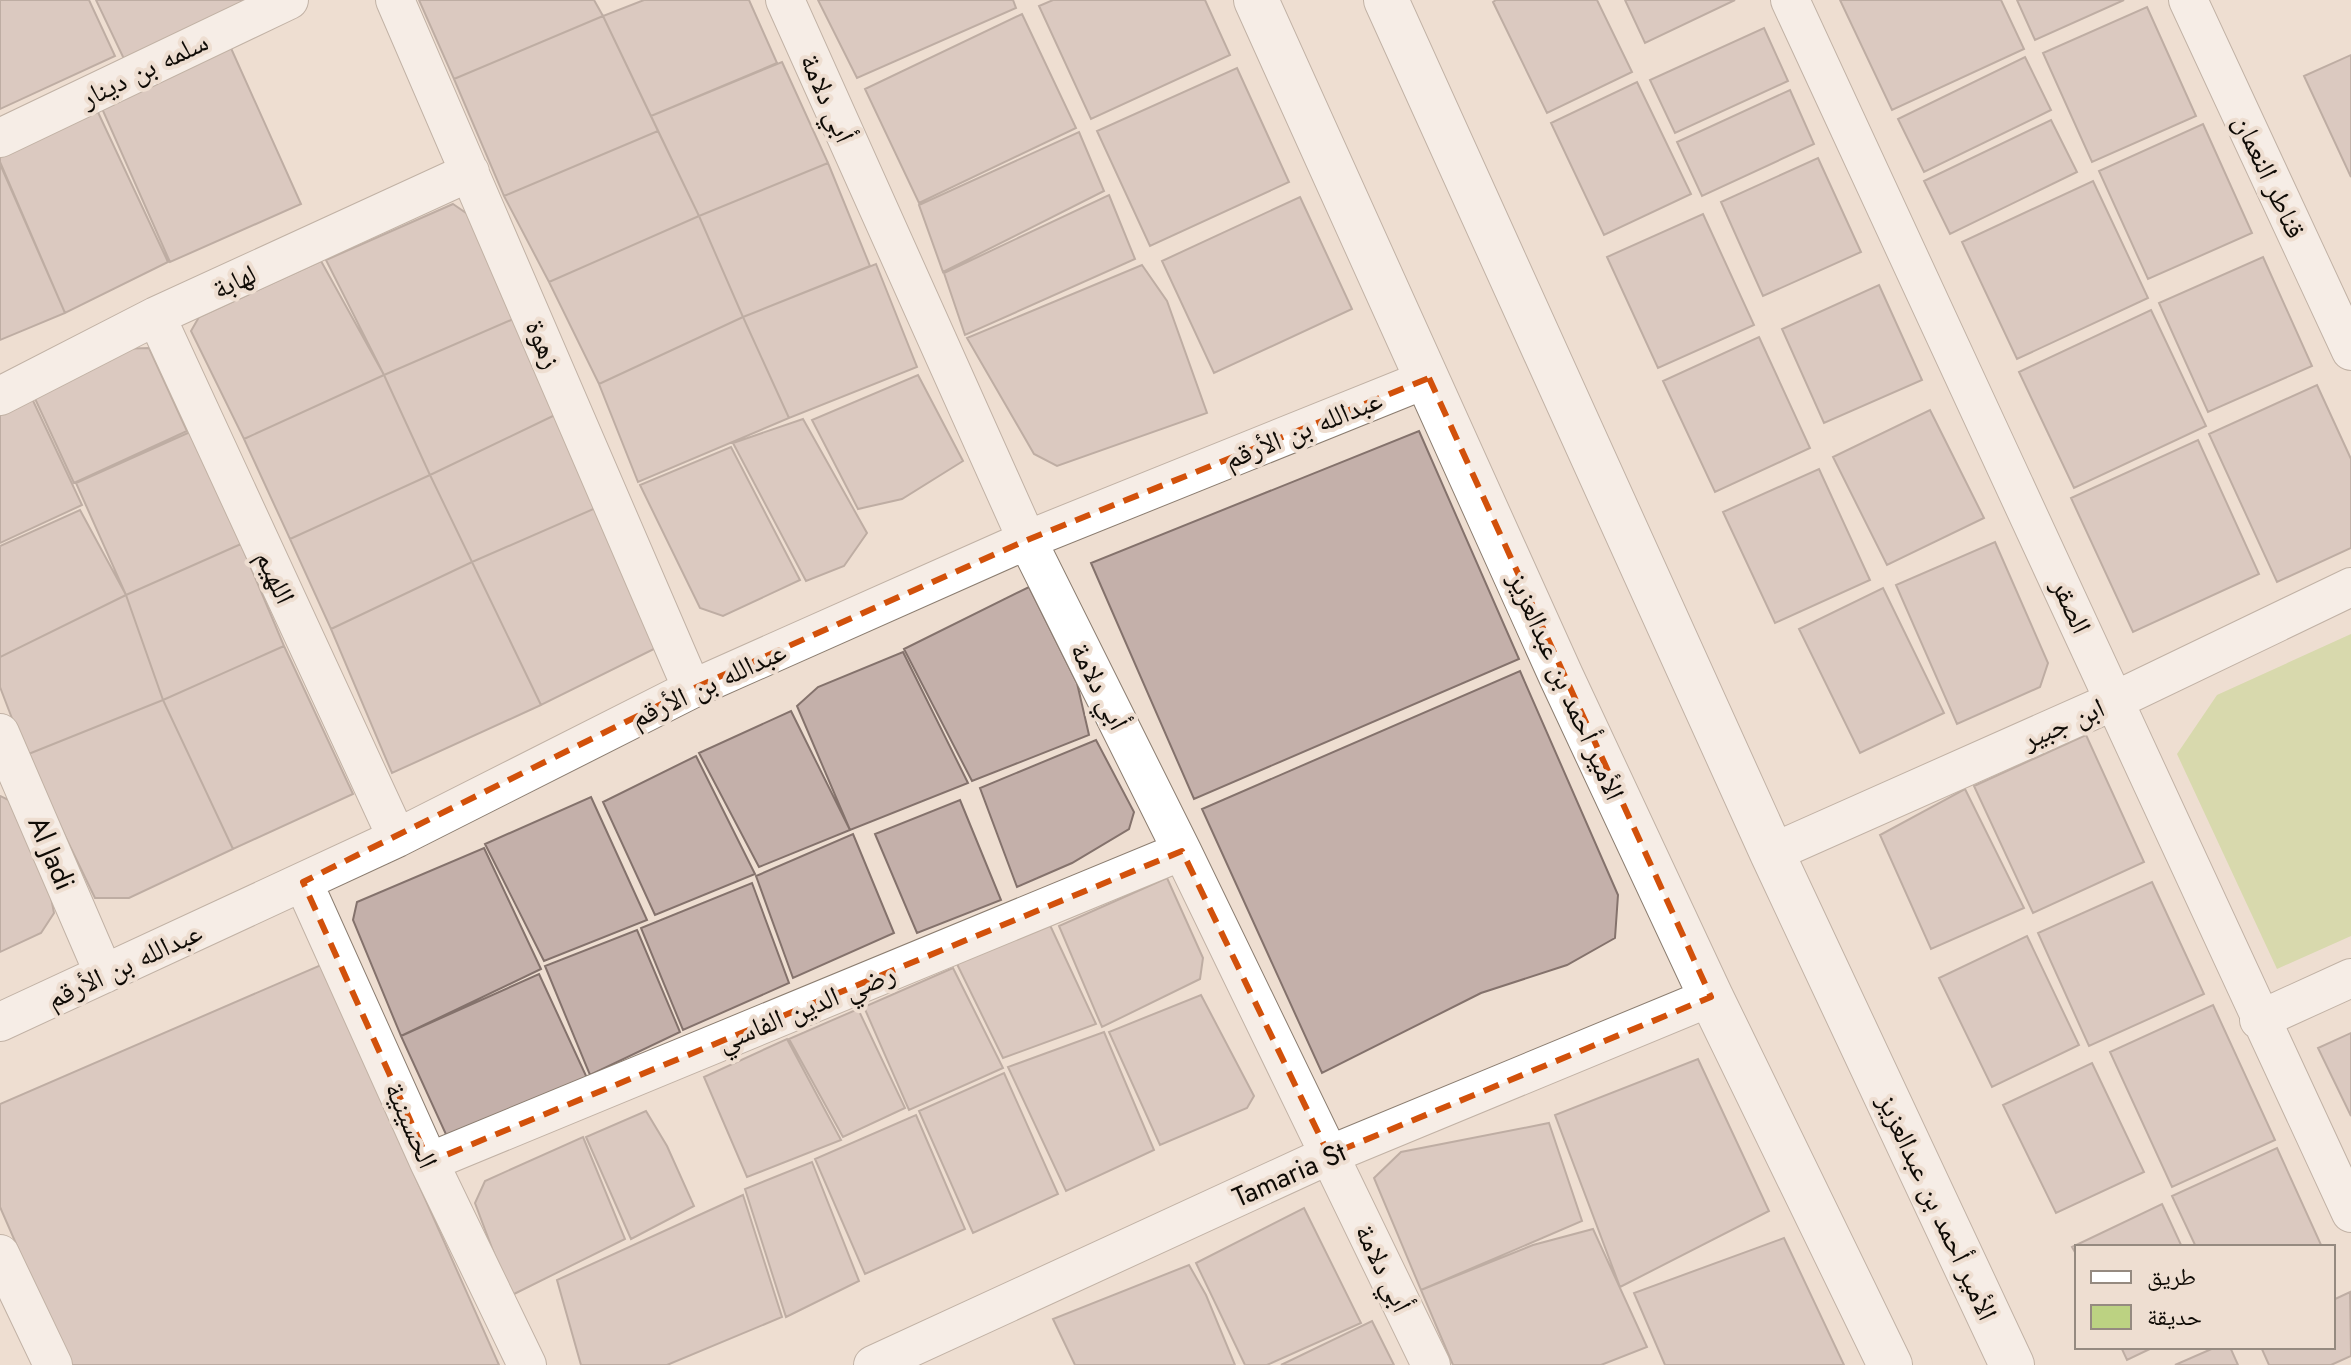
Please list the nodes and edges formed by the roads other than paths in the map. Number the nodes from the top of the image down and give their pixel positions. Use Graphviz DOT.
graph roads {
  1 [pos="289,0"];
  2 [pos="395,0"];
  3 [pos="785,0"];
  4 [pos="1256,0"];
  5 [pos="1386,0"];
  6 [pos="1790,0"];
  7 [pos="2188,0"];
  8 [pos="0,138"];
  9 [pos="470,172"];
  10 [pos="156,316"];
  11 [pos="2351,351"];
  12 [pos="1429,378"];
  13 [pos="0,396"];
  14 [pos="1027,540"];
  15 [pos="2351,587"];
  16 [pos="692,689"];
  17 [pos="2116,700"];
  18 [pos="0,733"];
  19 [pos="397,838"];
  20 [pos="1182,851"];
  21 [pos="1772,853"];
  22 [pos="303,882"];
  23 [pos="104,974"];
  24 [pos="2351,978"];
  25 [pos="1711,997"];
  26 [pos="2259,1020"];
  27 [pos="0,1022"];
  28 [pos="1329,1155"];
  29 [pos="429,1162"];
  30 [pos="2351,1213"];
  31 [pos="0,1254"];
  32 [pos="53,1365"];
  33 [pos="527,1365"];
  34 [pos="873,1365"];
  35 [pos="1431,1365"];
  36 [pos="1890,1365"];
  37 [pos="2012,1365"];
  1 -- 8 [label="street, سلمه بن دينار"];
  2 -- 9 [label="street, زهوة"];
  3 -- 14 [label="street, أبي دلامة"];
  4 -- 12 [label="street, الأمير أحمد بن عبدالعزيز"];
  5 -- 21 [label="street, الأمير أحمد بن عبدالعزيز"];
  6 -- 17 [label="street, الصقر"];
  7 -- 11 [label="street, قناطر النعمان"];
  9 -- 10 [label="street, لهابة"];
  9 -- 16 [label="street, زهوة"];
  10 -- 13 [label="street, لهابة"];
  10 -- 19 [label="street, اللهيم"];
  12 -- 14 [label="street, عبدالله بن الأرقم"];
  12 -- 25 [label="street, الأمير أحمد بن عبدالعزيز"];
  14 -- 16 [label="street, عبدالله بن الأرقم"];
  14 -- 20 [label="street, أبي دلامة"];
  15 -- 17 [label="street, ابن جبير"];
  16 -- 19 [label="street, عبدالله بن الأرقم"];
  17 -- 21 [label="street, ابن جبير"];
  17 -- 26 [label="street, الصقر"];
  18 -- 23 [label="street, Al Jadi"];
  19 -- 22 [label="street, عبدالله بن الأرقم"];
  20 -- 28 [label="street, أبي دلامة"];
  20 -- 29 [label="street, رضي الدين الفاسي"];
  21 -- 37 [label="street, الأمير أحمد بن عبدالعزيز"];
  22 -- 23 [label="street, عبدالله بن الأرقم"];
  22 -- 29 [label="street, الحسينية"];
  23 -- 27 [label="street, عبدالله بن الأرقم"];
  24 -- 26 [label="street"];
  25 -- 28 [label="street, Tamaria St"];
  25 -- 36 [label="street, الأمير أحمد بن عبدالعزيز"];
  26 -- 30 [label="street, الصقر"];
  28 -- 34 [label="street, Tamaria St"];
  28 -- 35 [label="street, أبي دلامة"];
  29 -- 33 [label="street, الحسينية"];
  31 -- 32 [label="street"];
}
